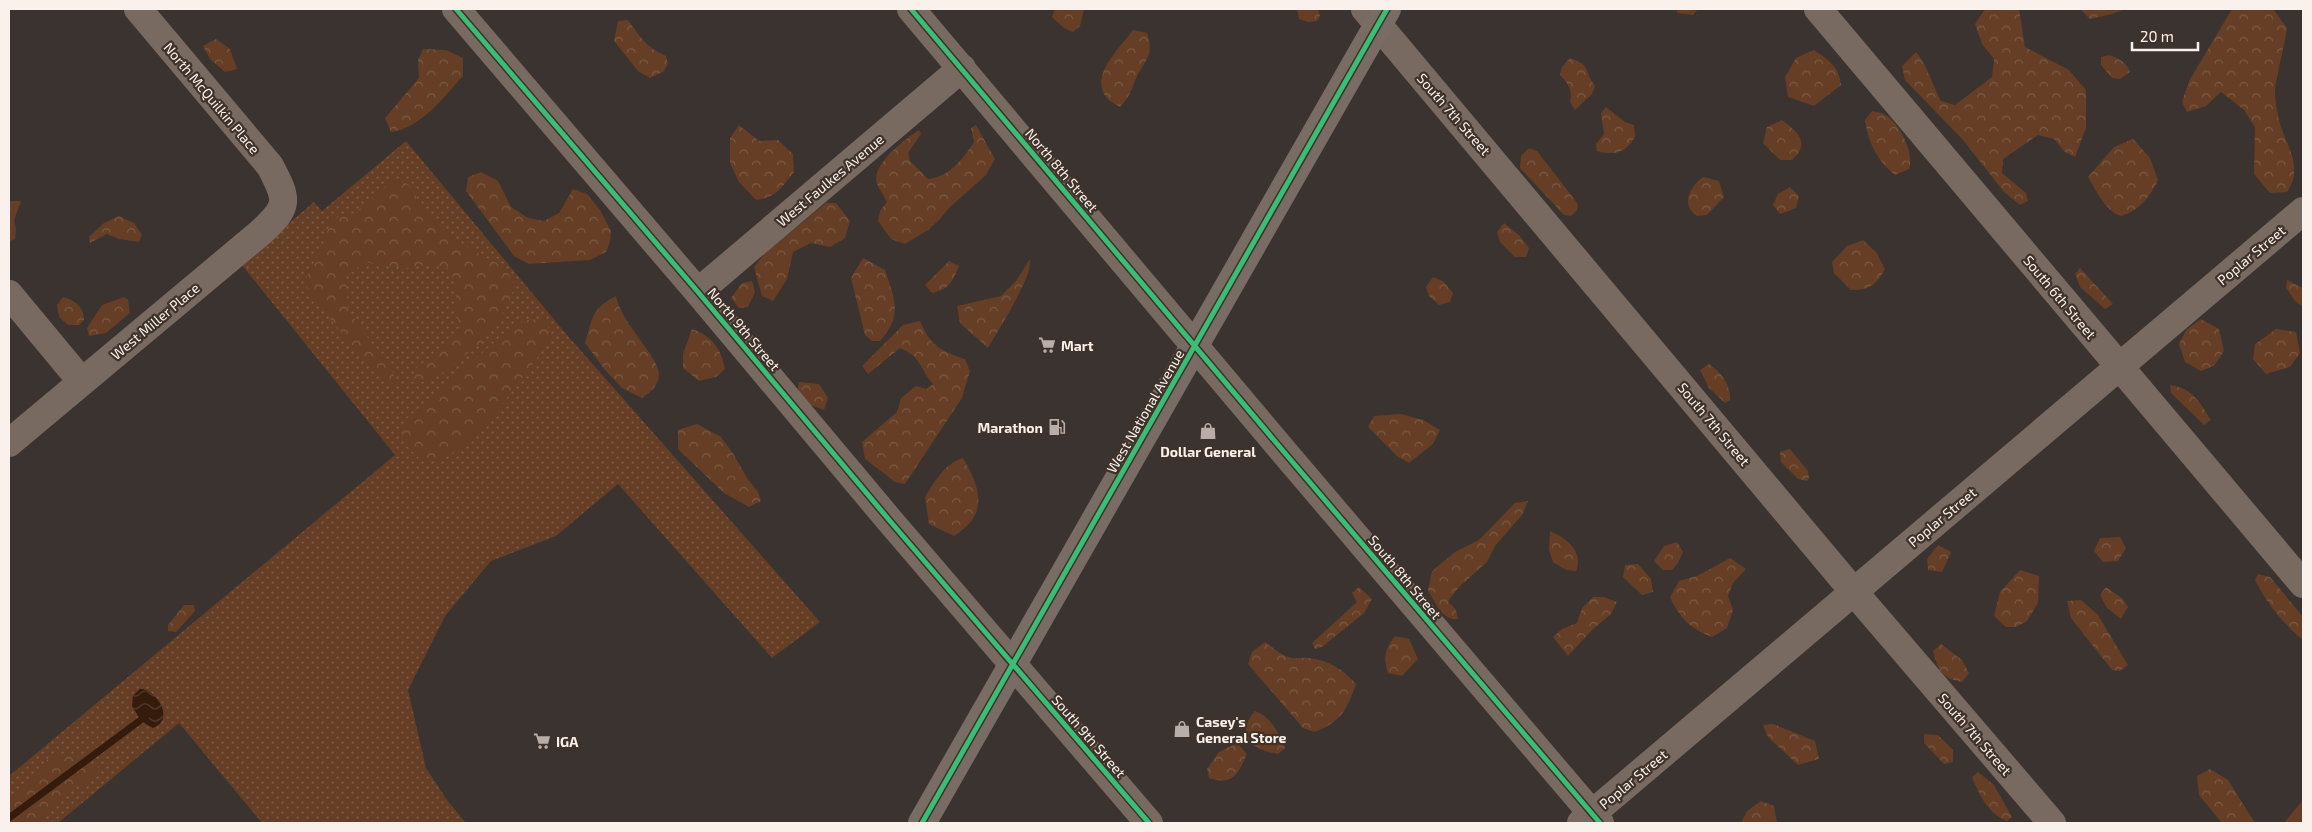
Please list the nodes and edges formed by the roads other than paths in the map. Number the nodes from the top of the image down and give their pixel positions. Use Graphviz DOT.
graph roads {
  1 [pos="138,9"];
  2 [pos="911,9"];
  3 [pos="1818,9"];
  4 [pos="471,14"];
  5 [pos="1376,14"];
  6 [pos="962,68"];
  7 [pos="282,189"];
  8 [pos="2303,211"];
  9 [pos="698,292"];
  10 [pos="9,294"];
  11 [pos="1195,346"];
  12 [pos="2118,368"];
  13 [pos="82,382"];
  14 [pos="9,443"];
  15 [pos="2303,584"];
  16 [pos="1854,592"];
  17 [pos="1013,664"];
  18 [pos="1591,820"];
  19 [pos="922,823"];
  20 [pos="1149,823"];
  21 [pos="2052,823"];
  1 -- 7 [label="street, North McQuilkin Place"];
  2 -- 6 [label="street, North 8th Street"];
  3 -- 12 [label="street, South 6th Street"];
  4 -- 9 [label="street, North 9th Street"];
  5 -- 11 [label="main road, West National Avenue"];
  5 -- 16 [label="street, South 7th Street"];
  6 -- 9 [label="street, West Faulkes Avenue"];
  6 -- 11 [label="street, North 8th Street"];
  7 -- 13 [label="street, West Miller Place"];
  8 -- 12 [label="street, Poplar Street"];
  9 -- 17 [label="street, North 9th Street"];
  10 -- 13 [label="street"];
  11 -- 17 [label="main road, West National Avenue"];
  11 -- 18 [label="street, South 8th Street"];
  12 -- 15 [label="street, South 6th Street"];
  12 -- 16 [label="street, Poplar Street"];
  13 -- 14 [label="street, West Miller Place"];
  16 -- 18 [label="street, Poplar Street"];
  16 -- 21 [label="street, South 7th Street"];
  17 -- 19 [label="main road, West National Avenue"];
  17 -- 20 [label="street, South 9th Street"];
}
